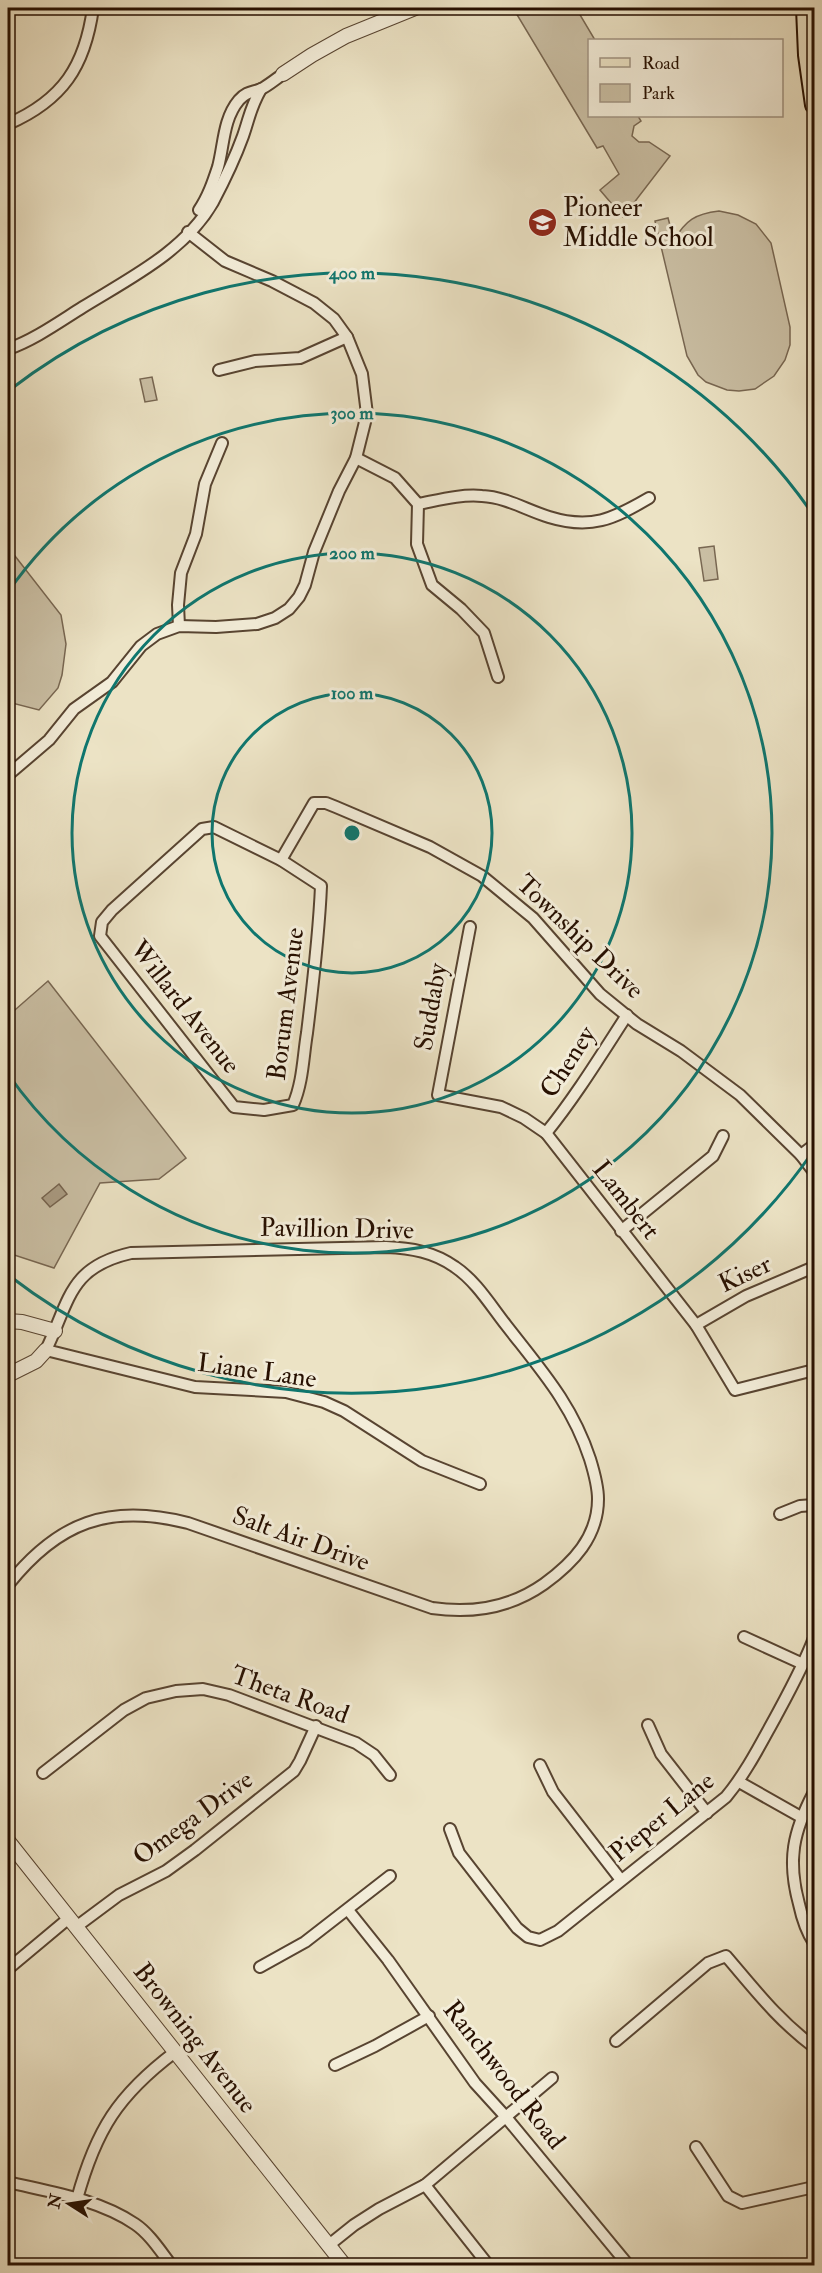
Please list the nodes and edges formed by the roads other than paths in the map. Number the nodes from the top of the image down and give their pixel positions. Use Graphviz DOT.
graph roads {
  1 [pos="93,8"];
  2 [pos="415,8"];
  3 [pos="806,8"];
  4 [pos="283,74"];
  5 [pos="261,89"];
  6 [pos="814,105"];
  7 [pos="8,124"];
  8 [pos="188,232"];
  9 [pos="347,337"];
  10 [pos="8,349"];
  11 [pos="219,370"];
  12 [pos="222,443"];
  13 [pos="356,458"];
  14 [pos="649,498"];
  15 [pos="418,504"];
  16 [pos="179,626"];
  17 [pos="498,677"];
  18 [pos="8,775"];
  19 [pos="280,860"];
  20 [pos="470,927"];
  21 [pos="627,1015"];
  22 [pos="438,1095"];
  23 [pos="234,1107"];
  24 [pos="546,1133"];
  25 [pos="723,1137"];
  26 [pos="814,1145"];
  27 [pos="801,1155"];
  28 [pos="814,1171"];
  29 [pos="621,1231"];
  30 [pos="814,1267"];
  31 [pos="8,1321"];
  32 [pos="696,1325"];
  33 [pos="55,1331"];
  34 [pos="46,1350"];
  35 [pos="814,1370"];
  36 [pos="8,1375"];
  37 [pos="480,1484"];
  38 [pos="814,1505"];
  39 [pos="780,1514"];
  40 [pos="583,1549"];
  41 [pos="8,1585"];
  42 [pos="744,1637"];
  43 [pos="814,1638"];
  44 [pos="803,1664"];
  45 [pos="648,1725"];
  46 [pos="316,1726"];
  47 [pos="540,1765"];
  48 [pos="43,1773"];
  49 [pos="390,1775"];
  50 [pos="739,1782"];
  51 [pos="814,1792"];
  52 [pos="707,1813"];
  53 [pos="801,1816"];
  54 [pos="450,1829"];
  55 [pos="8,1841"];
  56 [pos="390,1876"];
  57 [pos="621,1880"];
  58 [pos="348,1910"];
  59 [pos="73,1923"];
  60 [pos="814,1943"];
  61 [pos="260,1967"];
  62 [pos="8,1969"];
  63 [pos="429,2016"];
  64 [pos="616,2041"];
  65 [pos="814,2047"];
  66 [pos="176,2052"];
  67 [pos="335,2065"];
  68 [pos="552,2078"];
  69 [pos="505,2116"];
  70 [pos="696,2147"];
  71 [pos="8,2182"];
  72 [pos="425,2185"];
  73 [pos="814,2187"];
  74 [pos="77,2199"];
  75 [pos="329,2245"];
  76 [pos="172,2265"];
  77 [pos="345,2265"];
  78 [pos="489,2265"];
  79 [pos="629,2265"];
  1 -- 7 [label="street"];
  2 -- 4 [label="street"];
  3 -- 6 [label="main road"];
  4 -- 5 [label="street"];
  5 -- 8 [label="street"];
  5 -- 8 [label="street"];
  8 -- 9 [label="street"];
  8 -- 10 [label="street"];
  9 -- 11 [label="street"];
  9 -- 13 [label="street"];
  12 -- 16 [label="street"];
  13 -- 15 [label="street"];
  13 -- 16 [label="street"];
  14 -- 15 [label="street"];
  15 -- 17 [label="street"];
  16 -- 18 [label="street"];
  19 -- 21 [label="street, Township Drive"];
  19 -- 23 [label="street, Borum Avenue"];
  19 -- 23 [label="street, Willard Avenue"];
  20 -- 22 [label="street, Suddaby"];
  21 -- 24 [label="street, Cheney"];
  21 -- 27 [label="street, Township Drive"];
  22 -- 24 [label="street, Lambert"];
  24 -- 29 [label="street, Lambert"];
  25 -- 29 [label="street"];
  26 -- 27 [label="street"];
  27 -- 28 [label="street, Township Drive"];
  29 -- 32 [label="street, Lambert"];
  30 -- 32 [label="street, Kiser"];
  31 -- 33 [label="street"];
  32 -- 35 [label="street, Lambert"];
  33 -- 34 [label="street, Pavillion Drive"];
  33 -- 40 [label="street, Pavillion Drive"];
  34 -- 36 [label="street"];
  34 -- 37 [label="street, Liane Lane"];
  38 -- 39 [label="street"];
  40 -- 41 [label="street, Salt Air Drive"];
  42 -- 44 [label="street"];
  43 -- 44 [label="street, Pieper Lane"];
  44 -- 50 [label="street, Pieper Lane"];
  45 -- 52 [label="street"];
  46 -- 48 [label="street, Theta Road"];
  46 -- 49 [label="street, Theta Road"];
  46 -- 59 [label="street, Omega Drive"];
  47 -- 57 [label="street"];
  50 -- 52 [label="street, Pieper Lane"];
  50 -- 53 [label="street"];
  51 -- 53 [label="street"];
  52 -- 57 [label="street, Pieper Lane"];
  53 -- 60 [label="street"];
  54 -- 57 [label="street, Pieper Lane"];
  55 -- 59 [label="street, Browning Avenue"];
  56 -- 58 [label="street"];
  58 -- 61 [label="street"];
  58 -- 63 [label="street, Ranchwood Road"];
  59 -- 62 [label="street, Omega Drive"];
  59 -- 66 [label="street, Browning Avenue"];
  63 -- 67 [label="street"];
  63 -- 69 [label="street, Ranchwood Road"];
  64 -- 65 [label="street"];
  66 -- 74 [label="street"];
  66 -- 75 [label="street, Browning Avenue"];
  68 -- 69 [label="street"];
  69 -- 72 [label="street"];
  69 -- 79 [label="street, Ranchwood Road"];
  70 -- 73 [label="street"];
  71 -- 74 [label="street"];
  72 -- 75 [label="street"];
  72 -- 78 [label="street"];
  74 -- 76 [label="street"];
  75 -- 77 [label="street, Browning Avenue"];
}
